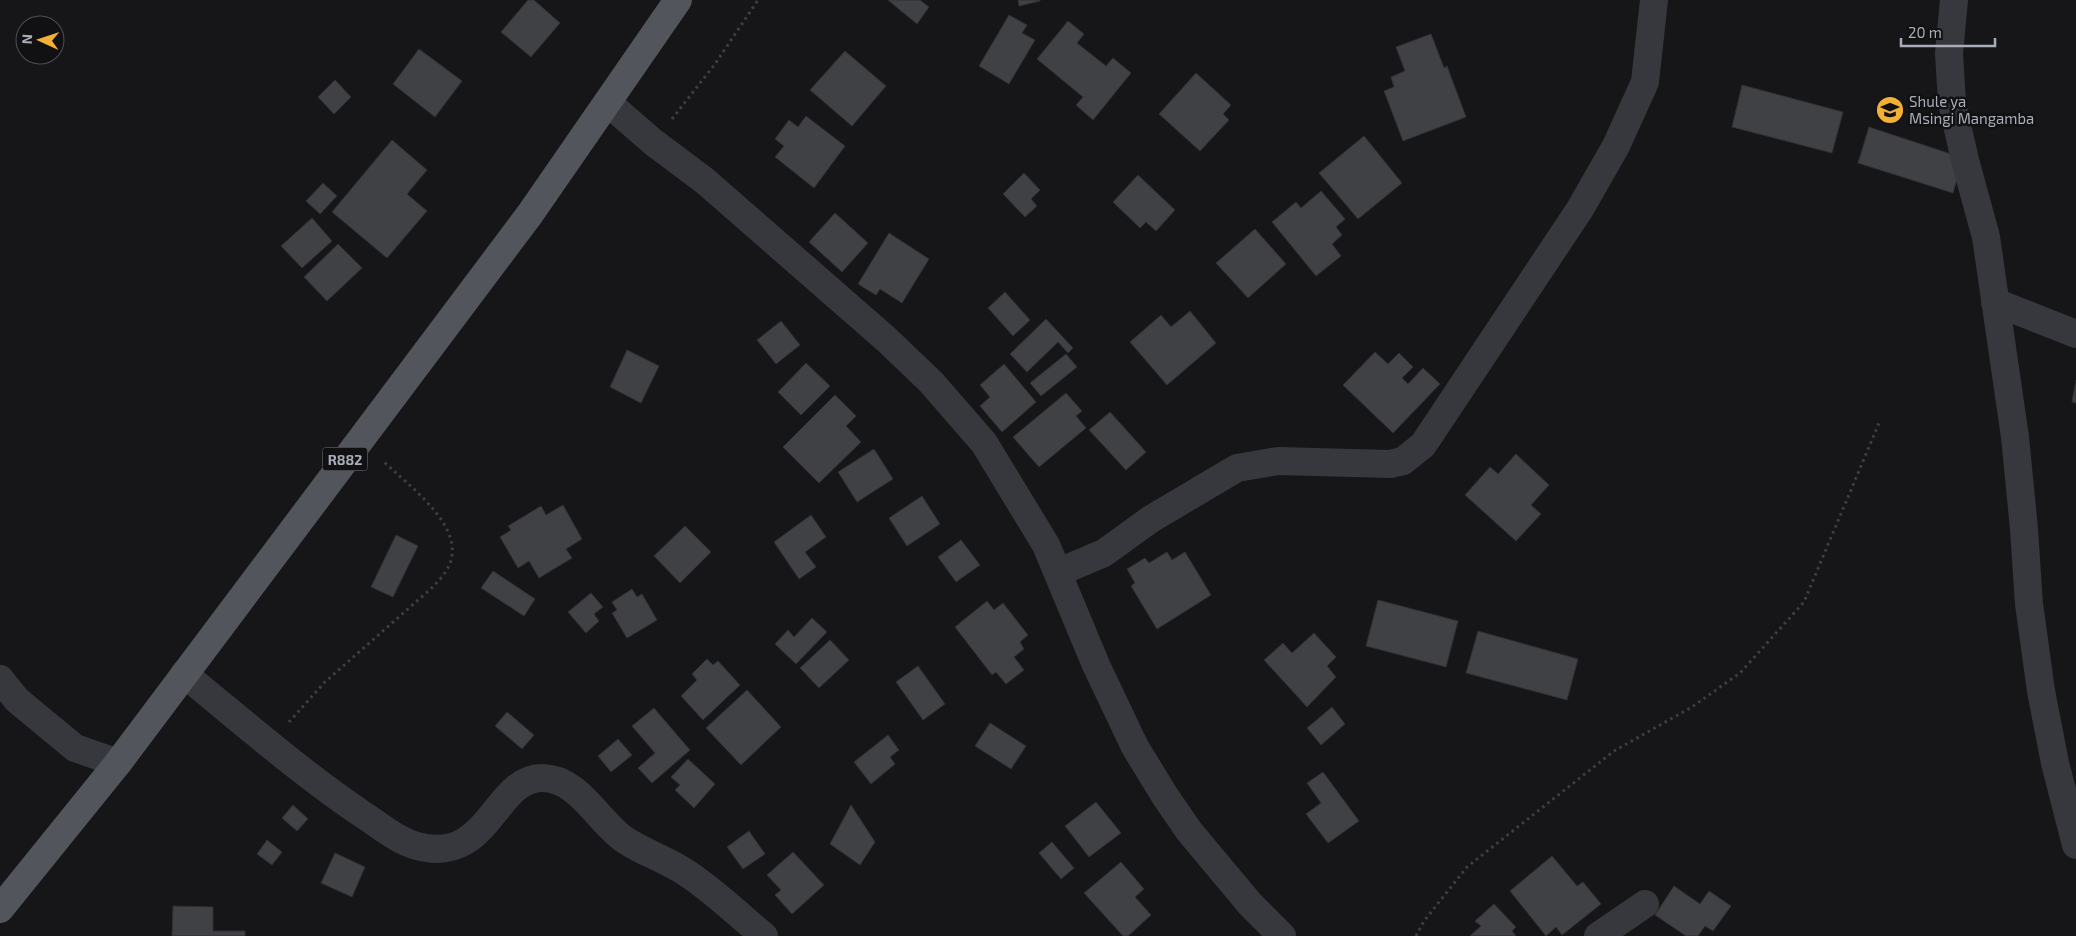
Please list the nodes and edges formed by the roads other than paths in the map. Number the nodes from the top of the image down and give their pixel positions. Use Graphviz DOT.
graph roads {
  1 [pos="678,0"];
  2 [pos="1654,0"];
  3 [pos="1954,0"];
  4 [pos="608,103"];
  5 [pos="1995,302"];
  6 [pos="2076,334"];
  7 [pos="1059,572"];
  8 [pos="184,674"];
  9 [pos="0,679"];
  10 [pos="118,763"];
  11 [pos="2076,845"];
  12 [pos="1645,904"];
  13 [pos="0,909"];
  14 [pos="764,936"];
  15 [pos="1282,936"];
  16 [pos="1598,936"];
  1 -- 4 [label="main road, R882"];
  2 -- 7 [label="street"];
  3 -- 5 [label="street"];
  4 -- 7 [label="street"];
  4 -- 8 [label="main road, R882"];
  5 -- 6 [label="street"];
  5 -- 11 [label="street"];
  7 -- 15 [label="street"];
  8 -- 10 [label="main road, R882"];
  8 -- 14 [label="street"];
  9 -- 10 [label="street"];
  10 -- 13 [label="main road, R882"];
  12 -- 16 [label="street"];
}
